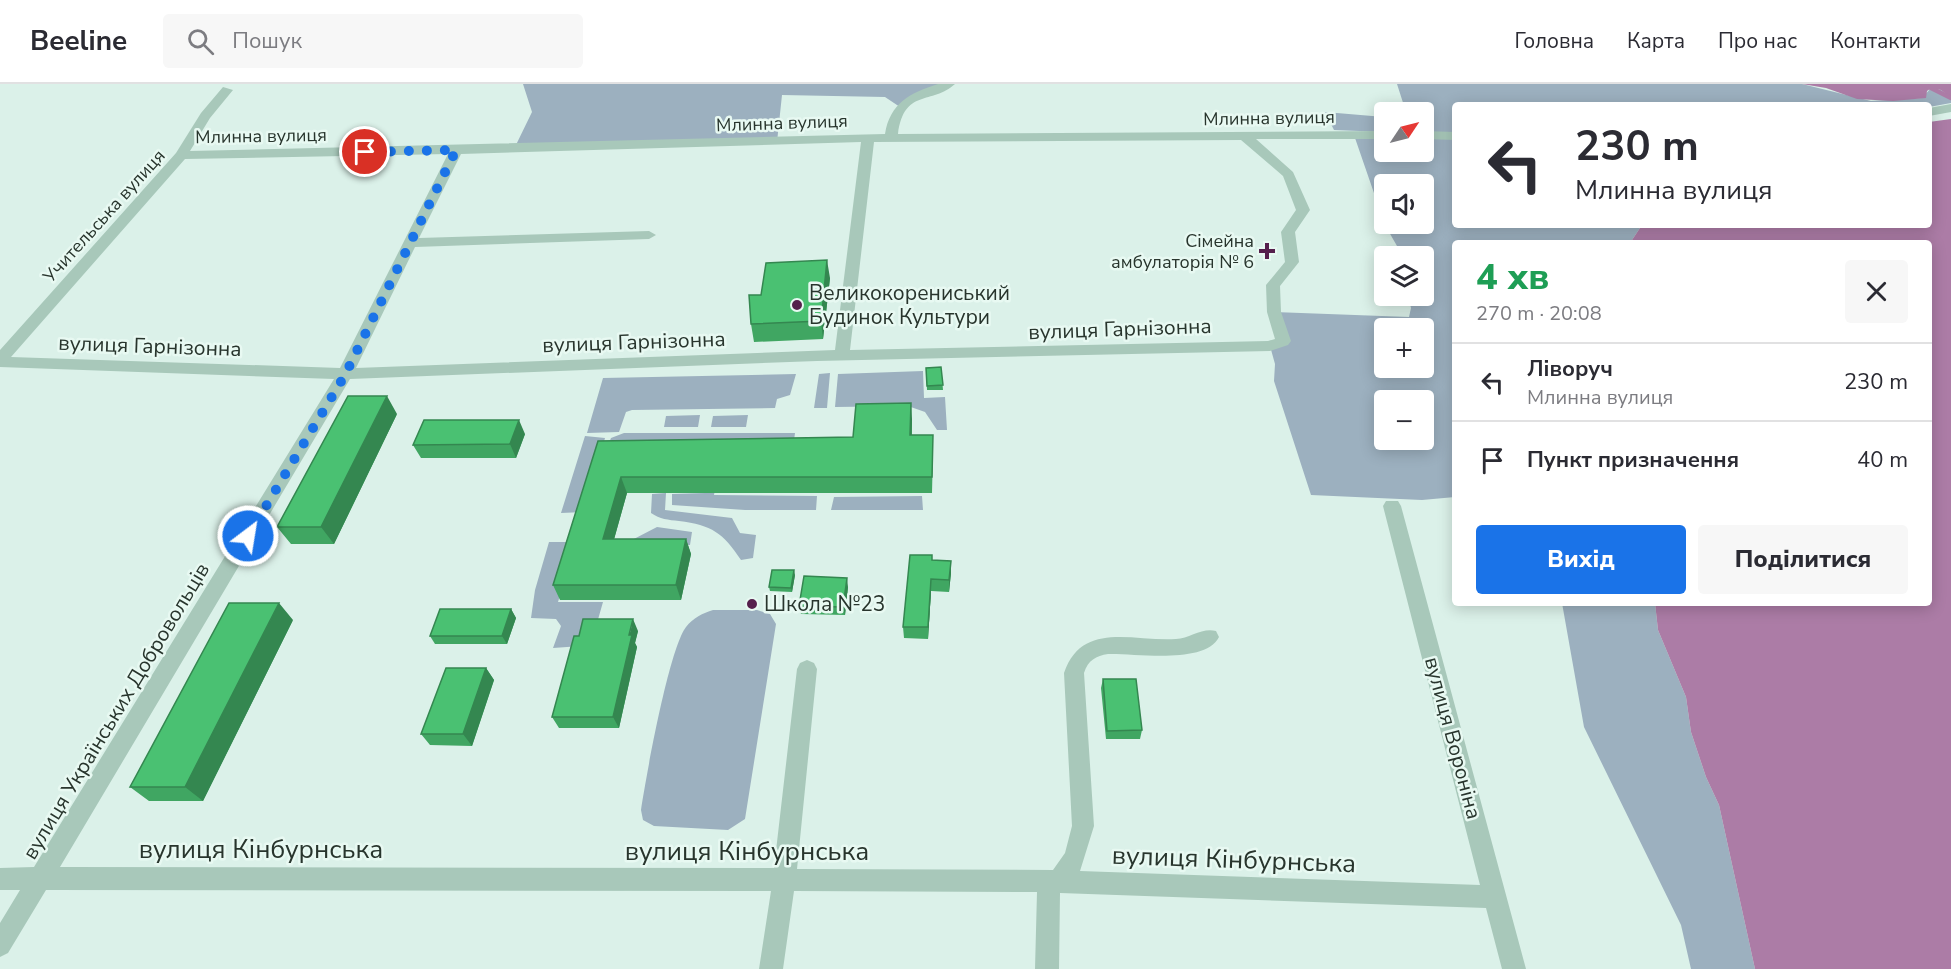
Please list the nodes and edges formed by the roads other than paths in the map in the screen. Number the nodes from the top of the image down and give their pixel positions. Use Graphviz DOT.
graph roads {
  1 [pos="949,84"];
  2 [pos="227,90"];
  3 [pos="1951,108"];
  4 [pos="1932,111"];
  5 [pos="1374,135"];
  6 [pos="1434,135"];
  7 [pos="1452,136"];
  8 [pos="1245,137"];
  9 [pos="868,138"];
  10 [pos="891,138"];
  11 [pos="456,150"];
  12 [pos="181,155"];
  13 [pos="649,236"];
  14 [pos="410,243"];
  15 [pos="842,356"];
  16 [pos="0,361"];
  17 [pos="345,375"];
  18 [pos="1392,506"];
  19 [pos="1209,637"];
  20 [pos="807,669"];
  21 [pos="42,878"];
  22 [pos="0,879"];
  23 [pos="784,879"];
  24 [pos="1054,881"];
  25 [pos="1494,897"];
  26 [pos="0,945"];
  27 [pos="771,969"];
  28 [pos="1047,969"];
  29 [pos="1514,969"];
  1 -- 10 [label="street"];
  2 -- 12 [label="street, Учительська вулиця"];
  3 -- 4 [label="street"];
  5 -- 8 [label="street, Млинна вулиця"];
  6 -- 7 [label="street"];
  8 -- 10 [label="street, Млинна вулиця"];
  8 -- 15 [label="street, вулиця Гарнізонна"];
  9 -- 10 [label="street, Млинна вулиця"];
  9 -- 11 [label="street, Млинна вулиця"];
  9 -- 15 [label="street"];
  11 -- 12 [label="street, Млинна вулиця"];
  11 -- 14 [label="street, вулиця Українських Добровольців"];
  12 -- 16 [label="street, Учительська вулиця"];
  13 -- 14 [label="street"];
  14 -- 17 [label="street, вулиця Українських Добровольців"];
  15 -- 17 [label="street, вулиця Гарнізонна"];
  16 -- 17 [label="street, вулиця Гарнізонна"];
  17 -- 21 [label="street, вулиця Українських Добровольців"];
  18 -- 25 [label="street, вулиця Вороніна"];
  19 -- 24 [label="street"];
  20 -- 23 [label="street"];
  21 -- 22 [label="street, вулиця Кінбурнська"];
  21 -- 23 [label="street, вулиця Кінбурнська"];
  21 -- 26 [label="street, вулиця Українських Добровольців"];
  23 -- 24 [label="street, вулиця Кінбурнська"];
  23 -- 27 [label="street"];
  24 -- 25 [label="street, вулиця Кінбурнська"];
  24 -- 28 [label="street"];
  25 -- 29 [label="street, вулиця Вороніна"];
}
